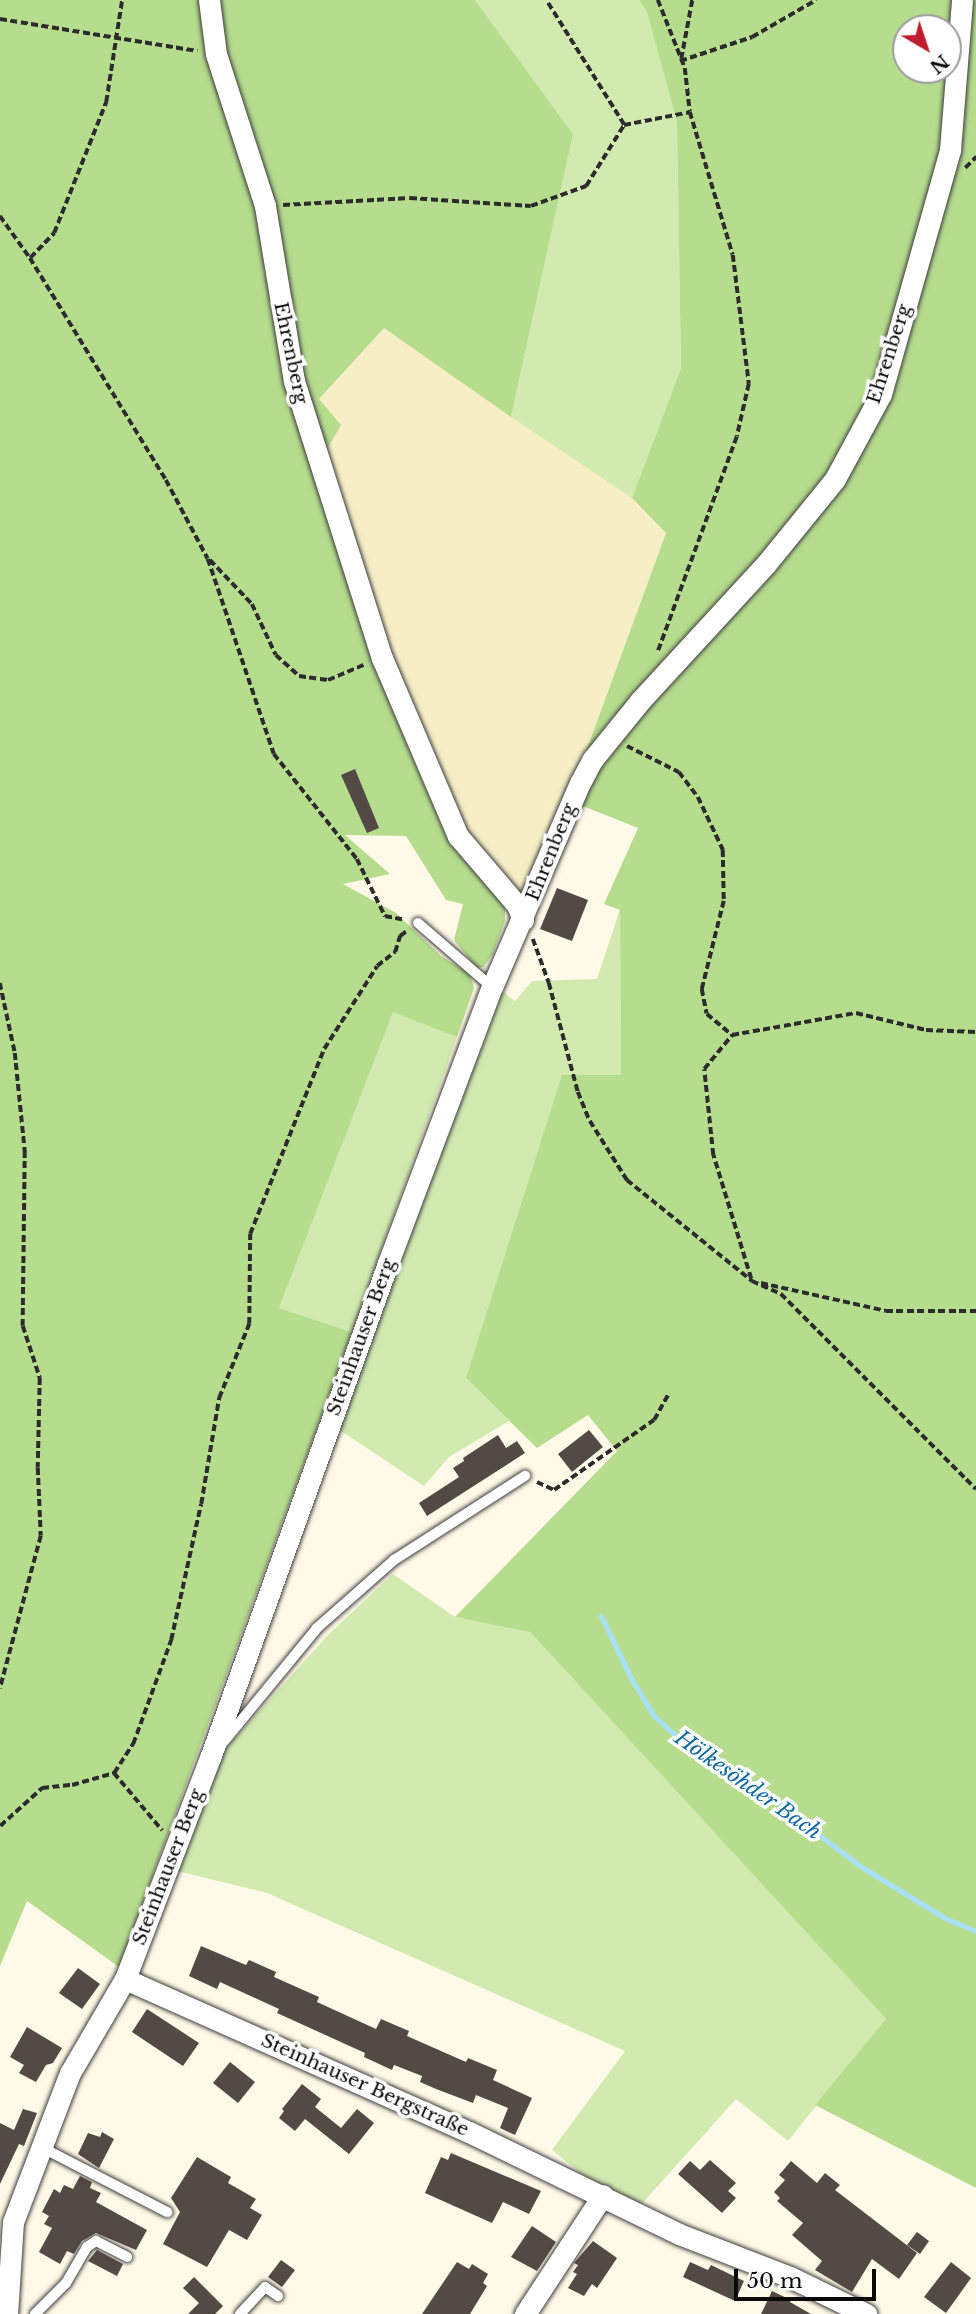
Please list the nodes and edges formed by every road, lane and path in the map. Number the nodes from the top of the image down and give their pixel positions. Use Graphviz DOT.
graph roads {
  1 [pos="122,0"];
  2 [pos="209,0"];
  3 [pos="546,0"];
  4 [pos="658,0"];
  5 [pos="692,0"];
  6 [pos="816,0"];
  7 [pos="961,0"];
  8 [pos="0,19"];
  9 [pos="117,37"];
  10 [pos="216,54"];
  11 [pos="680,61"];
  12 [pos="690,112"];
  13 [pos="624,125"];
  14 [pos="265,206"];
  15 [pos="0,216"];
  16 [pos="30,258"];
  17 [pos="208,559"];
  18 [pos="382,658"];
  19 [pos="653,663"];
  20 [pos="610,738"];
  21 [pos="523,920"];
  22 [pos="418,923"];
  23 [pos="0,983"];
  24 [pos="492,987"];
  25 [pos="976,1032"];
  26 [pos="732,1035"];
  27 [pos="752,1281"];
  28 [pos="976,1311"];
  29 [pos="667,1395"];
  30 [pos="525,1476"];
  31 [pos="976,1489"];
  32 [pos="0,1689"];
  33 [pos="210,1758"];
  34 [pos="114,1773"];
  35 [pos="0,1826"];
  36 [pos="176,1846"];
  37 [pos="125,1978"];
  38 [pos="43,2148"];
  39 [pos="603,2195"];
  40 [pos="167,2213"];
  41 [pos="6,2225"];
  42 [pos="127,2257"];
  43 [pos="278,2296"];
  44 [pos="7,2314"];
  45 [pos="34,2314"];
  46 [pos="240,2314"];
  47 [pos="525,2314"];
  48 [pos="866,2314"];
  1 -- 9 [label="path"];
  2 -- 10 [label="street, Ehrenberg"];
  3 -- 13 [label="path"];
  4 -- 11 [label="path"];
  5 -- 11 [label="path"];
  6 -- 11 [label="path"];
  7 -- 20 [label="street, Ehrenberg"];
  8 -- 9 [label="path"];
  9 -- 10 [label="path"];
  9 -- 16 [label="path"];
  10 -- 14 [label="street, Ehrenberg"];
  11 -- 12 [label="path"];
  12 -- 13 [label="path"];
  12 -- 19 [label="path"];
  13 -- 14 [label="path"];
  14 -- 18 [label="street, Ehrenberg"];
  15 -- 16 [label="path"];
  16 -- 17 [label="path"];
  17 -- 18 [label="path"];
  17 -- 22 [label="path"];
  18 -- 21 [label="street, Ehrenberg"];
  20 -- 21 [label="street, Ehrenberg"];
  20 -- 26 [label="path"];
  21 -- 24 [label="street, Steinhauser Berg"];
  21 -- 27 [label="path"];
  22 -- 24 [label="lane"];
  22 -- 34 [label="path"];
  23 -- 32 [label="path"];
  24 -- 33 [label="street, Steinhauser Berg"];
  25 -- 26 [label="path"];
  26 -- 27 [label="path"];
  27 -- 28 [label="path"];
  27 -- 31 [label="path"];
  29 -- 30 [label="path"];
  30 -- 33 [label="lane, Steinhauser Berg"];
  33 -- 36 [label="street, Steinhauser Berg"];
  34 -- 35 [label="path"];
  34 -- 36 [label="path"];
  36 -- 37 [label="street, Steinhauser Berg"];
  37 -- 38 [label="street, Steinhauser Berg"];
  37 -- 39 [label="street, Steinhauser Bergstraße"];
  38 -- 40 [label="lane"];
  38 -- 41 [label="street, Steinhauser Berg"];
  39 -- 47 [label="street"];
  39 -- 48 [label="street, Steinhauser Bergstraße"];
  41 -- 44 [label="street, Steinhauser Berg"];
  42 -- 45 [label="lane"];
  43 -- 46 [label="lane"];
}
